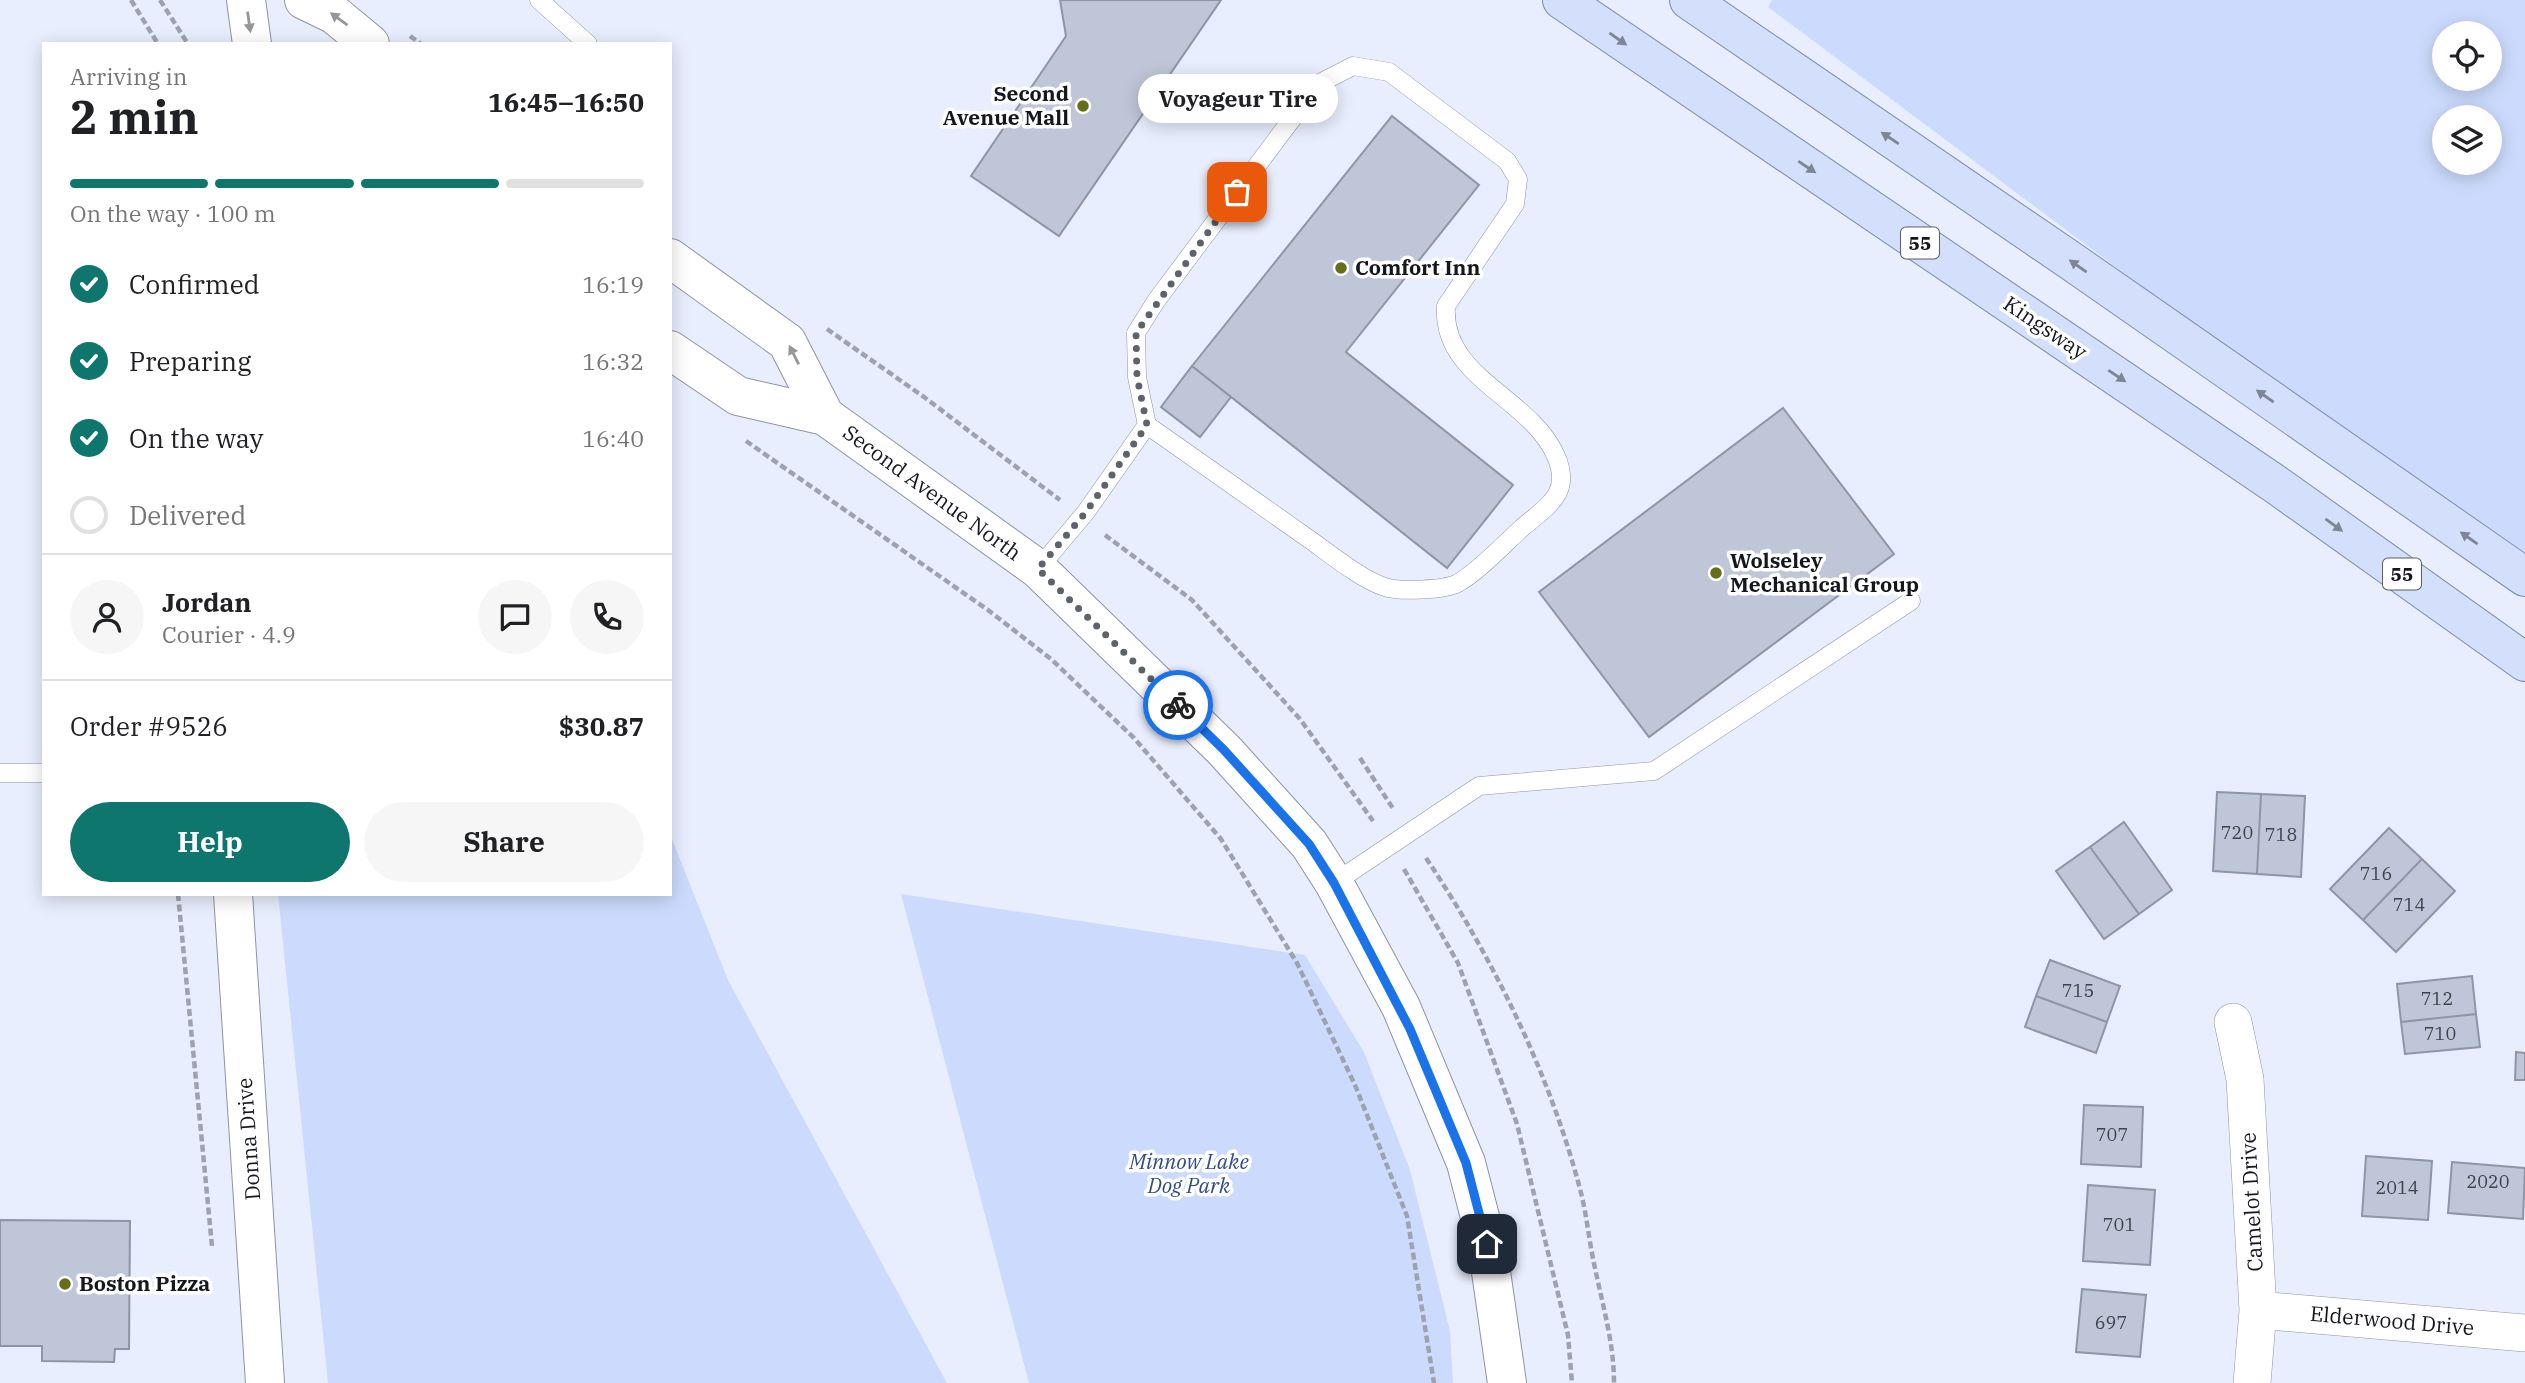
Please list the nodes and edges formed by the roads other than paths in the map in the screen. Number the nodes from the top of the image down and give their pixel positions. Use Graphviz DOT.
graph roads {
  1 [pos="246,0"];
  2 [pos="304,0"];
  3 [pos="1562,0"];
  4 [pos="1689,0"];
  5 [pos="541,1"];
  6 [pos="252,42"];
  7 [pos="368,42"];
  8 [pos="586,42"];
  9 [pos="672,258"];
  10 [pos="672,350"];
  11 [pos="825,416"];
  12 [pos="1147,425"];
  13 [pos="1038,569"];
  14 [pos="2525,577"];
  15 [pos="1911,601"];
  16 [pos="2525,662"];
  17 [pos="0,773"];
  18 [pos="42,773"];
  19 [pos="1334,883"];
  20 [pos="233,896"];
  21 [pos="2233,1023"];
  22 [pos="2258,1310"];
  23 [pos="2525,1333"];
  24 [pos="265,1383"];
  25 [pos="1507,1383"];
  26 [pos="2252,1383"];
  1 -- 6 [label="main road, one-way"];
  7 -- 2 [label="main road, one-way"];
  3 -- 16 [label="main road, Kingsway / 55, one-way"];
  14 -- 4 [label="main road, one-way"];
  5 -- 8 [label="lane"];
  11 -- 9 [label="main road, Second Avenue North, one-way"];
  10 -- 11 [label="main road, Second Avenue North"];
  11 -- 13 [label="main road, Second Avenue North"];
  12 -- 12 [label="lane"];
  12 -- 13 [label="lane"];
  13 -- 19 [label="main road, Second Avenue North"];
  15 -- 19 [label="lane"];
  17 -- 18 [label="lane"];
  19 -- 25 [label="main road, Second Avenue North"];
  20 -- 24 [label="main road, Donna Drive"];
  21 -- 22 [label="street, Camelot Drive"];
  22 -- 23 [label="street, Elderwood Drive"];
  22 -- 26 [label="street, Camelot Drive"];
}
